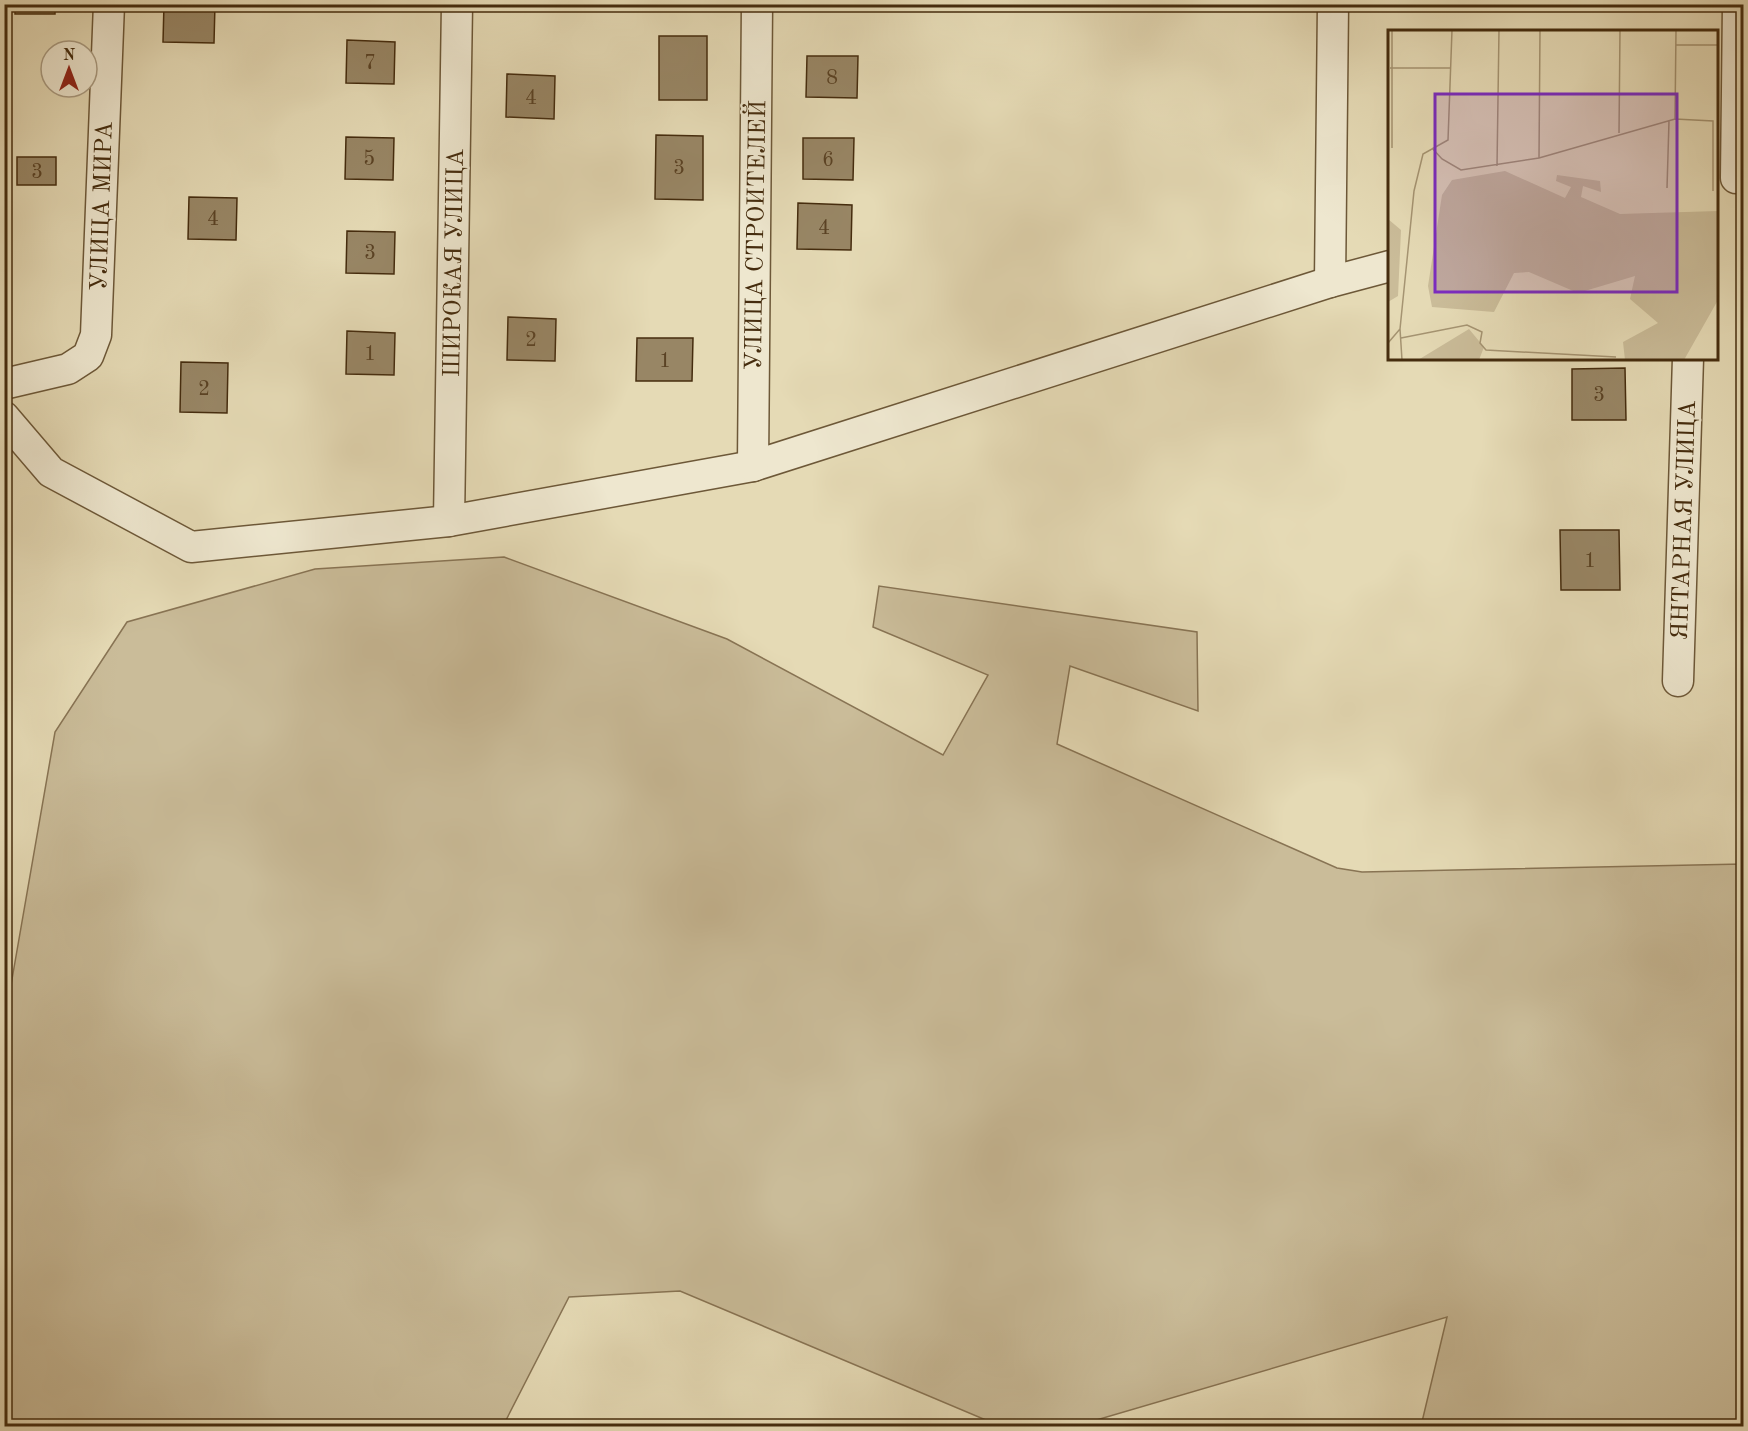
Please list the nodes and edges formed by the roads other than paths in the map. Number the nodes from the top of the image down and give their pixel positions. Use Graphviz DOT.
graph roads {
  1 [pos="109,4"];
  2 [pos="456,4"];
  3 [pos="757,4"];
  4 [pos="1334,4"];
  5 [pos="1738,4"];
  6 [pos="1732,180"];
  7 [pos="1388,266"];
  8 [pos="1330,282"];
  9 [pos="1688,360"];
  10 [pos="4,384"];
  11 [pos="4,417"];
  12 [pos="753,466"];
  13 [pos="449,520"];
  14 [pos="1678,681"];
  1 -- 10 [label="street, УЛИЦА МИРА"];
  2 -- 13 [label="street, ШИРОКАЯ УЛИЦА"];
  3 -- 12 [label="street, УЛИЦА СТРОИТЕЛЕЙ"];
  4 -- 8 [label="street"];
  5 -- 6 [label="street"];
  7 -- 8 [label="street"];
  8 -- 12 [label="street"];
  9 -- 14 [label="street, ЯНТАРНАЯ УЛИЦА"];
  11 -- 13 [label="street"];
  12 -- 13 [label="street"];
}
